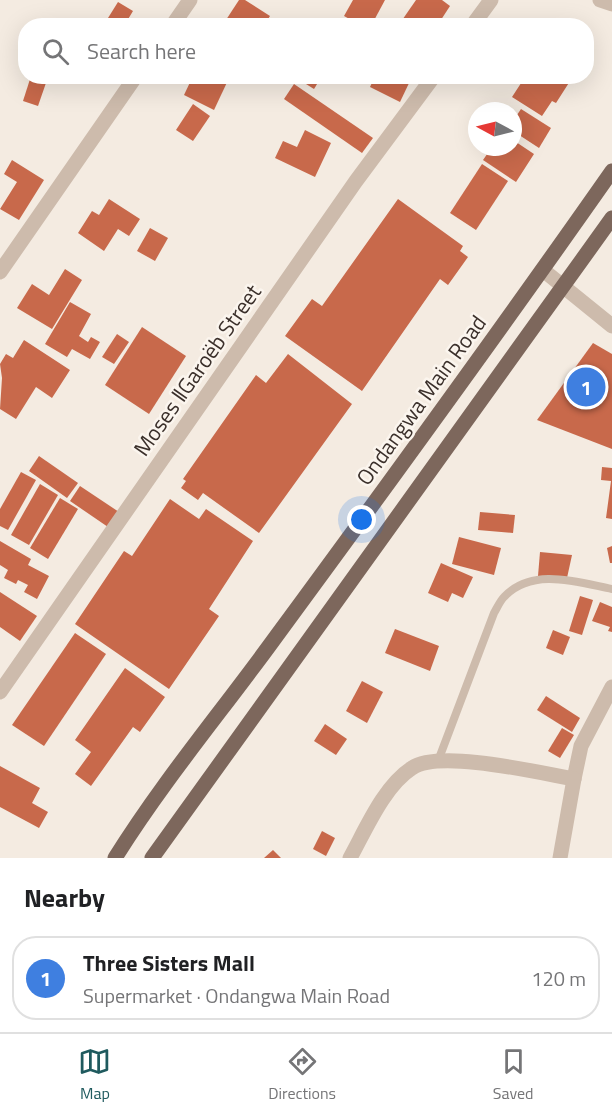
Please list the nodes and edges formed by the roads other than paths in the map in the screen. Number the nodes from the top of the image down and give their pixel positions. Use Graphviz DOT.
graph roads {
  1 [pos="190,0"];
  2 [pos="491,0"];
  3 [pos="600,0"];
  4 [pos="612,4"];
  5 [pos="178,18"];
  6 [pos="478,18"];
  7 [pos="130,84"];
  8 [pos="428,84"];
  9 [pos="612,171"];
  10 [pos="612,218"];
  11 [pos="543,270"];
  12 [pos="0,272"];
  13 [pos="564,288"];
  14 [pos="612,326"];
  15 [pos="612,589"];
  16 [pos="612,687"];
  17 [pos="0,692"];
  18 [pos="438,761"];
  19 [pos="574,779"];
  20 [pos="115,858"];
  21 [pos="152,858"];
  22 [pos="350,858"];
  23 [pos="560,858"];
  1 -- 5 [label="street"];
  2 -- 6 [label="street"];
  3 -- 4 [label="street"];
  7 -- 12 [label="street"];
  8 -- 17 [label="street, Moses ǁGaroëb Street"];
  9 -- 11 [label="main road, Ondangwa Main Road"];
  10 -- 13 [label="main road"];
  11 -- 13 [label="street"];
  11 -- 20 [label="main road, Ondangwa Main Road"];
  13 -- 14 [label="street"];
  13 -- 21 [label="main road"];
  15 -- 18 [label="lane"];
  16 -- 19 [label="street"];
  18 -- 19 [label="street"];
  18 -- 22 [label="street"];
  19 -- 23 [label="street"];
}
